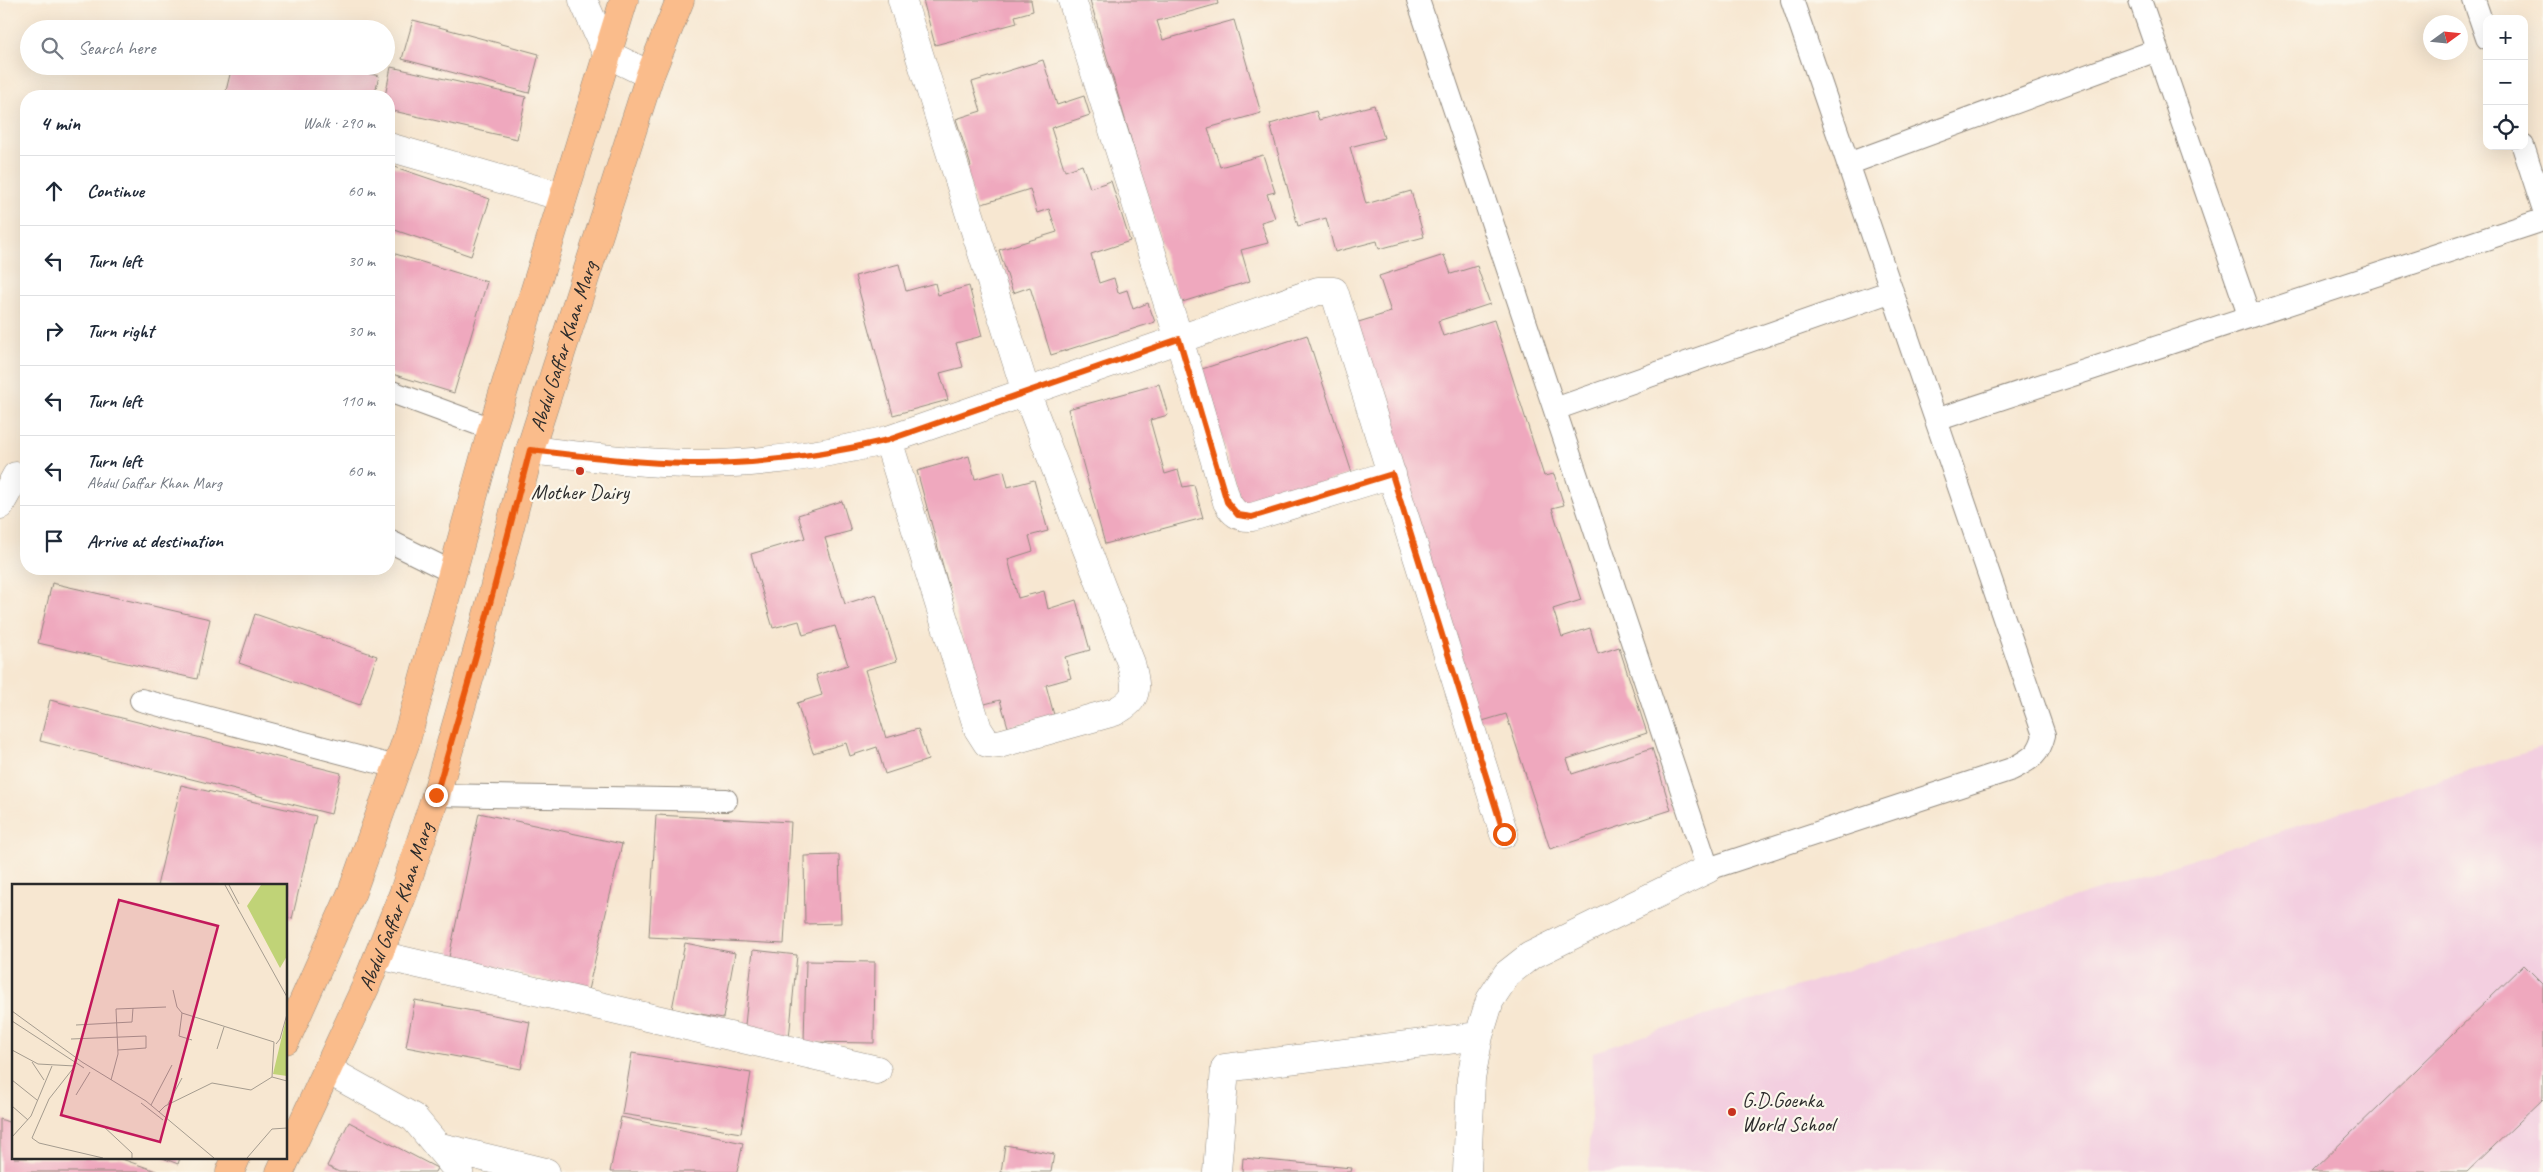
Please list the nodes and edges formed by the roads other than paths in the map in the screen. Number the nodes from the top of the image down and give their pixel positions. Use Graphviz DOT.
graph roads {
  1 [pos="624,0"];
  2 [pos="680,0"];
  3 [pos="902,0"];
  4 [pos="1072,0"];
  5 [pos="1418,0"];
  6 [pos="1792,0"];
  7 [pos="2140,0"];
  8 [pos="2474,0"];
  9 [pos="579,3"];
  10 [pos="2483,26"];
  11 [pos="2157,50"];
  12 [pos="607,54"];
  13 [pos="650,75"];
  14 [pos="395,149"];
  15 [pos="2524,150"];
  16 [pos="1848,164"];
  17 [pos="563,197"];
  18 [pos="2543,207"];
  19 [pos="2543,220"];
  20 [pos="1892,291"];
  21 [pos="2249,316"];
  22 [pos="1179,339"];
  23 [pos="1026,392"];
  24 [pos="395,393"];
  25 [pos="1555,409"];
  26 [pos="1936,420"];
  27 [pos="492,429"];
  28 [pos="888,440"];
  29 [pos="530,450"];
  30 [pos="1392,474"];
  31 [pos="16,476"];
  32 [pos="0,505"];
  33 [pos="395,544"];
  34 [pos="452,572"];
  35 [pos="141,700"];
  36 [pos="396,767"];
  37 [pos="436,795"];
  38 [pos="726,800"];
  39 [pos="1504,834"];
  40 [pos="1708,868"];
  41 [pos="379,955"];
  42 [pos="288,1036"];
  43 [pos="1479,1036"];
  44 [pos="328,1070"];
  45 [pos="877,1070"];
  46 [pos="437,1146"];
  47 [pos="288,1155"];
  48 [pos="235,1160"];
  49 [pos="286,1160"];
  50 [pos="230,1172"];
  51 [pos="280,1172"];
  52 [pos="459,1172"];
  53 [pos="546,1172"];
  54 [pos="1217,1172"];
  55 [pos="1467,1172"];
  1 -- 12 [label="main road, Abdul Gaffar Khan Marg"];
  2 -- 13 [label="main road, Abdul Gaffar Khan Marg"];
  3 -- 23 [label="street"];
  4 -- 22 [label="street"];
  5 -- 25 [label="lane"];
  6 -- 16 [label="lane"];
  7 -- 11 [label="lane"];
  8 -- 10 [label="lane"];
  9 -- 12 [label="street"];
  11 -- 16 [label="lane"];
  11 -- 21 [label="lane"];
  12 -- 13 [label="street"];
  12 -- 17 [label="main road, Abdul Gaffar Khan Marg"];
  13 -- 29 [label="main road, Abdul Gaffar Khan Marg"];
  14 -- 17 [label="street"];
  15 -- 18 [label="lane"];
  16 -- 20 [label="lane"];
  17 -- 27 [label="main road, Abdul Gaffar Khan Marg"];
  19 -- 21 [label="lane"];
  20 -- 25 [label="lane"];
  20 -- 26 [label="lane"];
  21 -- 26 [label="lane"];
  22 -- 23 [label="street"];
  22 -- 30 [label="street"];
  22 -- 30 [label="street"];
  23 -- 28 [label="street"];
  23 -- 28 [label="street"];
  24 -- 27 [label="lane"];
  25 -- 40 [label="lane"];
  26 -- 40 [label="lane"];
  27 -- 34 [label="main road, Abdul Gaffar Khan Marg"];
  28 -- 29 [label="street"];
  29 -- 37 [label="main road, Abdul Gaffar Khan Marg"];
  30 -- 39 [label="street"];
  31 -- 32 [label="street"];
  33 -- 34 [label="lane"];
  34 -- 36 [label="main road, Abdul Gaffar Khan Marg"];
  35 -- 36 [label="lane"];
  36 -- 42 [label="main road, Abdul Gaffar Khan Marg"];
  37 -- 38 [label="lane"];
  37 -- 41 [label="main road, Abdul Gaffar Khan Marg"];
  40 -- 43 [label="street"];
  41 -- 44 [label="main road, Abdul Gaffar Khan Marg"];
  41 -- 45 [label="street"];
  43 -- 54 [label="street"];
  43 -- 55 [label="street"];
  44 -- 46 [label="street"];
  44 -- 47 [label="main road, Abdul Gaffar Khan Marg"];
  46 -- 52 [label="street"];
  46 -- 53 [label="street"];
  48 -- 50 [label="main road"];
  49 -- 51 [label="main road, Abdul Gaffar Khan Marg"];
}
